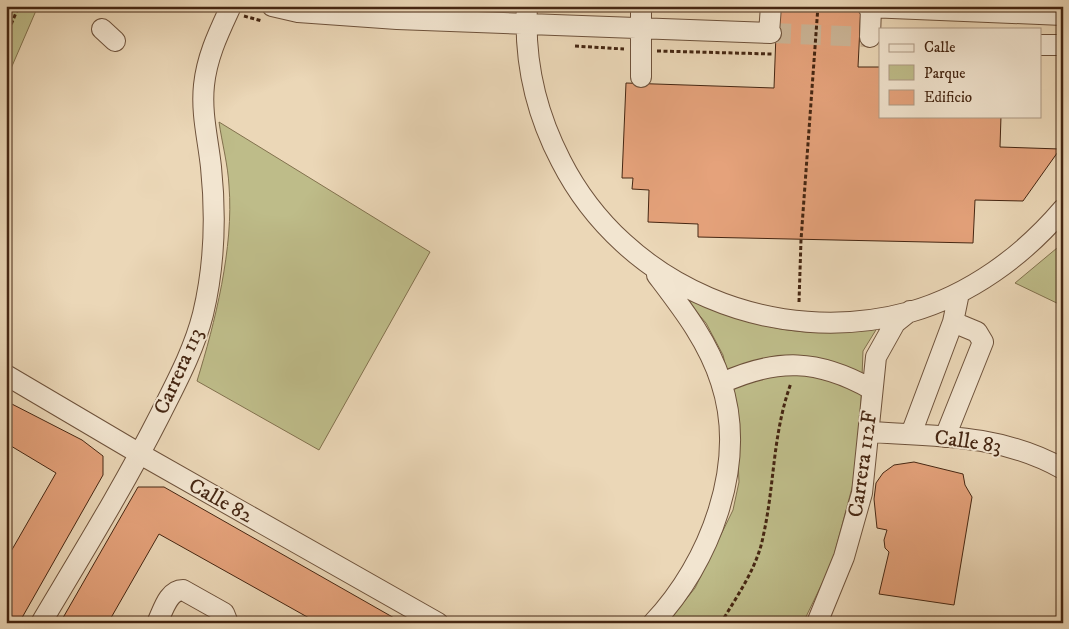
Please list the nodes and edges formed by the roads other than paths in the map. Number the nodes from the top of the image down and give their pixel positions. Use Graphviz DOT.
graph roads {
  1 [pos="231,6"];
  2 [pos="272,6"];
  3 [pos="641,6"];
  4 [pos="771,6"];
  5 [pos="870,7"];
  6 [pos="526,15"];
  7 [pos="1063,15"];
  8 [pos="1041,17"];
  9 [pos="640,28"];
  10 [pos="872,37"];
  11 [pos="1042,44"];
  12 [pos="1063,45"];
  13 [pos="641,77"];
  14 [pos="1063,209"];
  15 [pos="651,267"];
  16 [pos="959,293"];
  17 [pos="910,312"];
  18 [pos="953,322"];
  19 [pos="6,375"];
  20 [pos="722,383"];
  21 [pos="871,390"];
  22 [pos="869,432"];
  23 [pos="911,434"];
  24 [pos="945,437"];
  25 [pos="140,454"];
  26 [pos="1061,465"];
  27 [pos="41,623"];
  28 [pos="157,623"];
  29 [pos="228,623"];
  30 [pos="438,623"];
  31 [pos="653,623"];
  32 [pos="817,623"];
  1 -- 25 [label="street, Carrera 113"];
  2 -- 6 [label="street"];
  3 -- 9 [label="street"];
  4 -- 9 [label="street"];
  5 -- 8 [label="street"];
  5 -- 10 [label="street"];
  6 -- 9 [label="street"];
  6 -- 15 [label="street"];
  7 -- 8 [label="street"];
  9 -- 13 [label="street"];
  11 -- 12 [label="street"];
  14 -- 16 [label="street"];
  15 -- 17 [label="street"];
  15 -- 20 [label="street"];
  16 -- 17 [label="street"];
  16 -- 18 [label="street"];
  17 -- 21 [label="street, Carrera 112F"];
  18 -- 23 [label="street"];
  18 -- 24 [label="street"];
  19 -- 25 [label="street, Calle 82"];
  20 -- 21 [label="street"];
  20 -- 31 [label="street"];
  21 -- 22 [label="street, Carrera 112F"];
  22 -- 23 [label="street, Calle 83"];
  22 -- 32 [label="street, Carrera 112F"];
  23 -- 24 [label="street, Calle 83"];
  24 -- 26 [label="street, Calle 83"];
  25 -- 27 [label="street, Carrera 113"];
  25 -- 30 [label="street, Calle 82"];
  28 -- 29 [label="street"];
}
